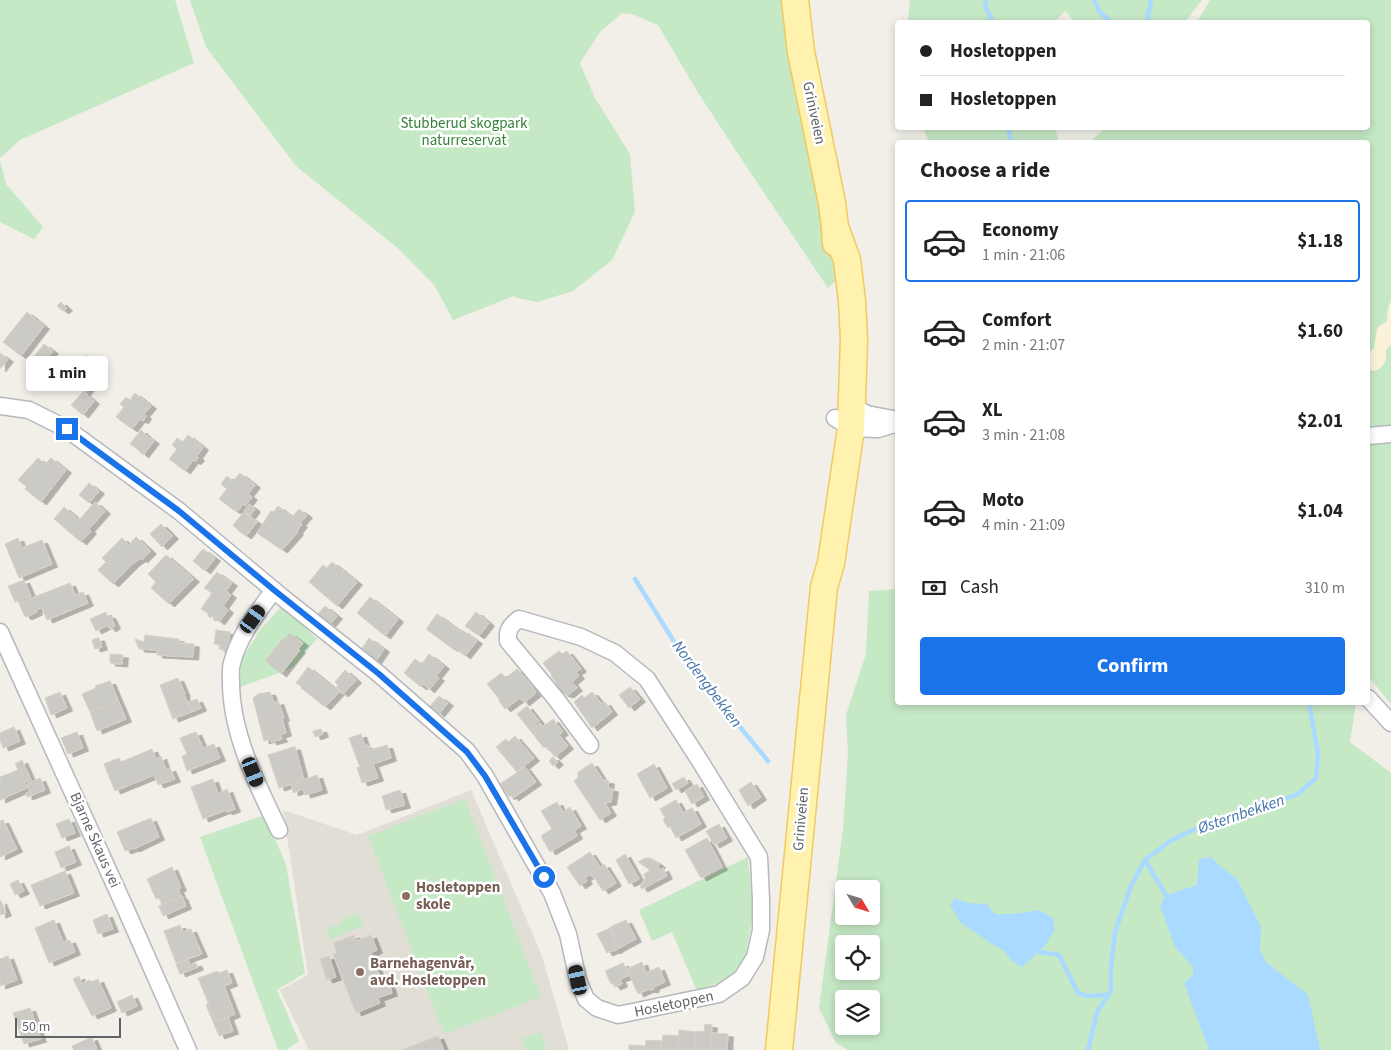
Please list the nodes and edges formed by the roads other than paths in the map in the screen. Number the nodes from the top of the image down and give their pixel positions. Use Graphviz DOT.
graph roads {
  1 [pos="795,0"];
  2 [pos="0,406"];
  3 [pos="846,417"];
  4 [pos="895,421"];
  5 [pos="895,423"];
  6 [pos="1391,434"];
  7 [pos="1370,436"];
  8 [pos="274,590"];
  9 [pos="0,632"];
  10 [pos="1370,700"];
  11 [pos="1391,723"];
  12 [pos="590,745"];
  13 [pos="279,830"];
  14 [pos="188,1050"];
  15 [pos="779,1050"];
  1 -- 3 [label="main road, Griniveien"];
  2 -- 8 [label="street, Hosletoppen"];
  3 -- 4 [label="street"];
  3 -- 5 [label="street"];
  3 -- 15 [label="main road, Griniveien"];
  6 -- 7 [label="street"];
  8 -- 12 [label="street, Hosletoppen"];
  8 -- 13 [label="street"];
  9 -- 14 [label="street, Bjarne Skaus vei"];
  10 -- 11 [label="street"];
}
